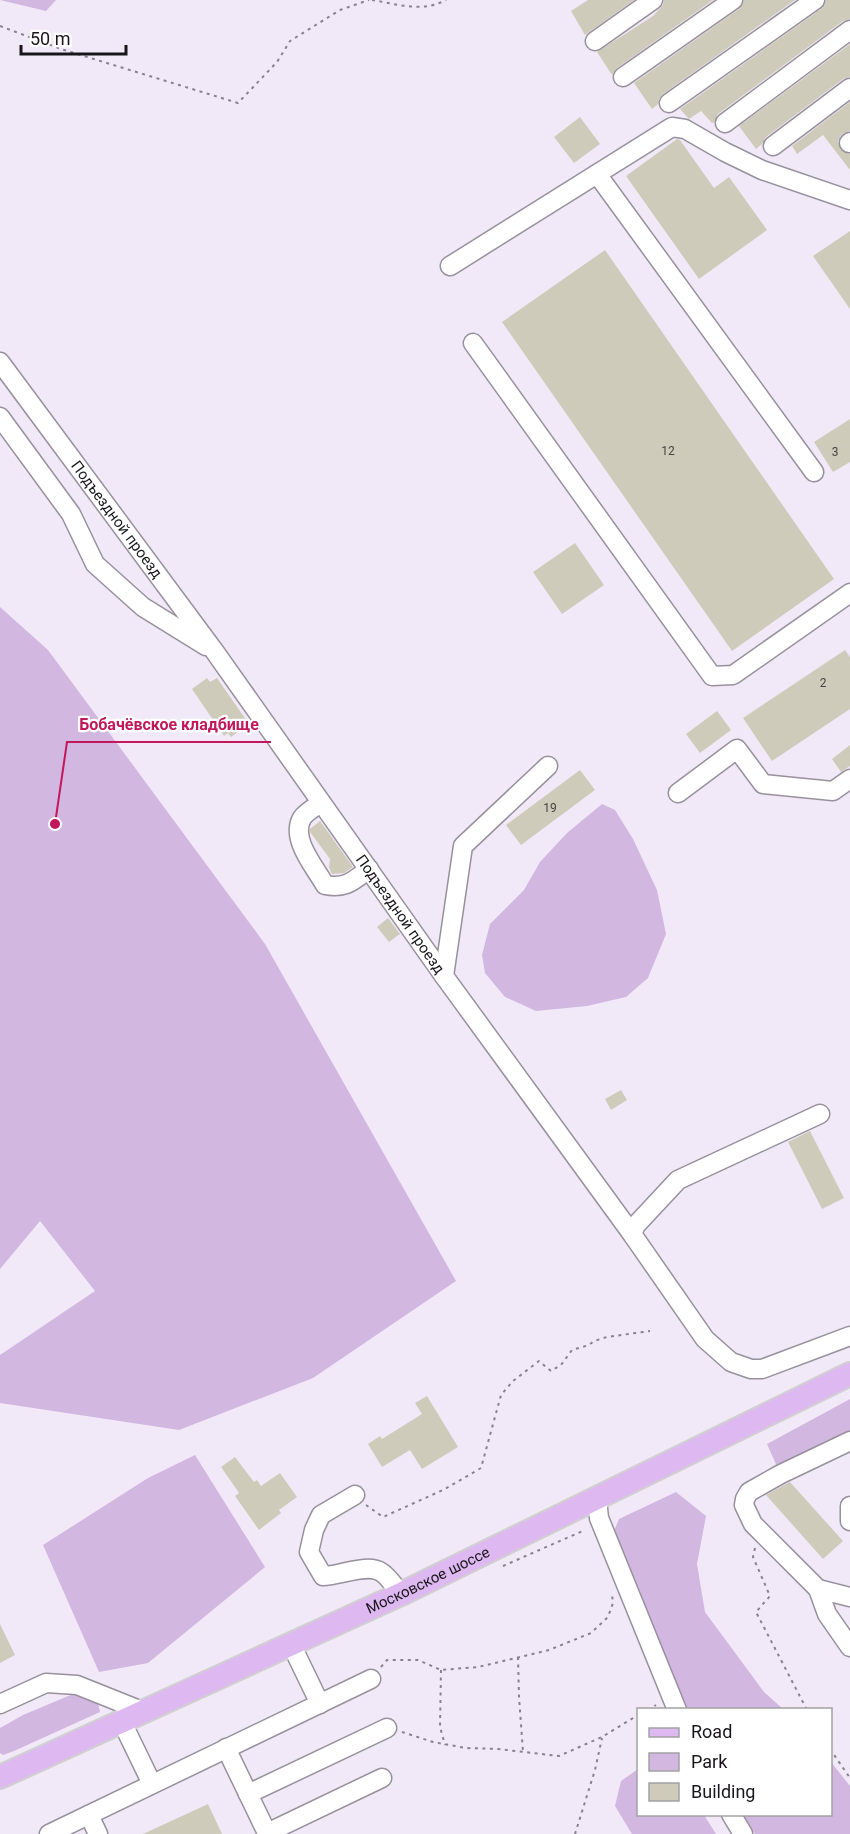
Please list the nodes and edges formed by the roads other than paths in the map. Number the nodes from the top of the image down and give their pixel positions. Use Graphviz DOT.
graph roads {
  1 [pos="653,0"];
  2 [pos="733,0"];
  3 [pos="815,0"];
  4 [pos="850,30"];
  5 [pos="595,41"];
  6 [pos="623,76"];
  7 [pos="850,88"];
  8 [pos="669,103"];
  9 [pos="725,123"];
  10 [pos="772,146"];
  11 [pos="597,174"];
  12 [pos="850,200"];
  13 [pos="450,266"];
  14 [pos="473,344"];
  15 [pos="0,362"];
  16 [pos="0,417"];
  17 [pos="814,472"];
  18 [pos="850,593"];
  19 [pos="215,652"];
  20 [pos="548,766"];
  21 [pos="850,779"];
  22 [pos="678,793"];
  23 [pos="321,803"];
  24 [pos="369,869"];
  25 [pos="444,976"];
  26 [pos="820,1113"];
  27 [pos="632,1234"];
  28 [pos="850,1336"];
  29 [pos="850,1374"];
  30 [pos="850,1441"];
  31 [pos="355,1495"];
  32 [pos="597,1499"];
  33 [pos="850,1506"];
  34 [pos="850,1521"];
  35 [pos="818,1589"];
  36 [pos="401,1594"];
  37 [pos="850,1597"];
  38 [pos="291,1644"];
  39 [pos="850,1647"];
  40 [pos="371,1679"];
  41 [pos="0,1704"];
  42 [pos="320,1704"];
  43 [pos="676,1708"];
  44 [pos="142,1711"];
  45 [pos="121,1720"];
  46 [pos="387,1728"];
  47 [pos="226,1748"];
  48 [pos="0,1777"];
  49 [pos="382,1778"];
  50 [pos="152,1784"];
  51 [pos="248,1794"];
  52 [pos="89,1815"];
  53 [pos="731,1816"];
  54 [pos="49,1834"];
  55 [pos="98,1834"];
  56 [pos="743,1834"];
  1 -- 5 [label="street"];
  2 -- 6 [label="street"];
  3 -- 8 [label="street"];
  4 -- 9 [label="street"];
  7 -- 10 [label="street"];
  11 -- 12 [label="street"];
  11 -- 13 [label="street"];
  11 -- 17 [label="street"];
  14 -- 18 [label="street"];
  15 -- 19 [label="street, Подъездной проезд"];
  16 -- 19 [label="street"];
  19 -- 23 [label="street, Подъездной проезд"];
  20 -- 25 [label="street"];
  21 -- 22 [label="street"];
  23 -- 24 [label="street, Подъездной проезд"];
  23 -- 24 [label="street"];
  24 -- 25 [label="street, Подъездной проезд"];
  25 -- 27 [label="street, Подъездной проезд"];
  26 -- 27 [label="street"];
  27 -- 28 [label="street, Подъездной проезд"];
  29 -- 32 [label="main road, Московское шоссе"];
  30 -- 35 [label="street"];
  31 -- 36 [label="street"];
  32 -- 36 [label="main road, Московское шоссе"];
  32 -- 43 [label="street"];
  33 -- 34 [label="street"];
  35 -- 37 [label="street"];
  35 -- 39 [label="street"];
  36 -- 38 [label="main road, Московское шоссе"];
  38 -- 42 [label="street"];
  38 -- 44 [label="main road, Московское шоссе"];
  40 -- 42 [label="street"];
  41 -- 44 [label="street"];
  42 -- 47 [label="street"];
  44 -- 45 [label="main road, Московское шоссе"];
  45 -- 48 [label="main road, Московское шоссе"];
  45 -- 50 [label="street"];
  46 -- 51 [label="street"];
  47 -- 50 [label="street"];
  47 -- 51 [label="street"];
  49 -- 51 [label="street"];
  50 -- 52 [label="street"];
  52 -- 54 [label="street"];
  52 -- 55 [label="street"];
  53 -- 56 [label="street"];
}
